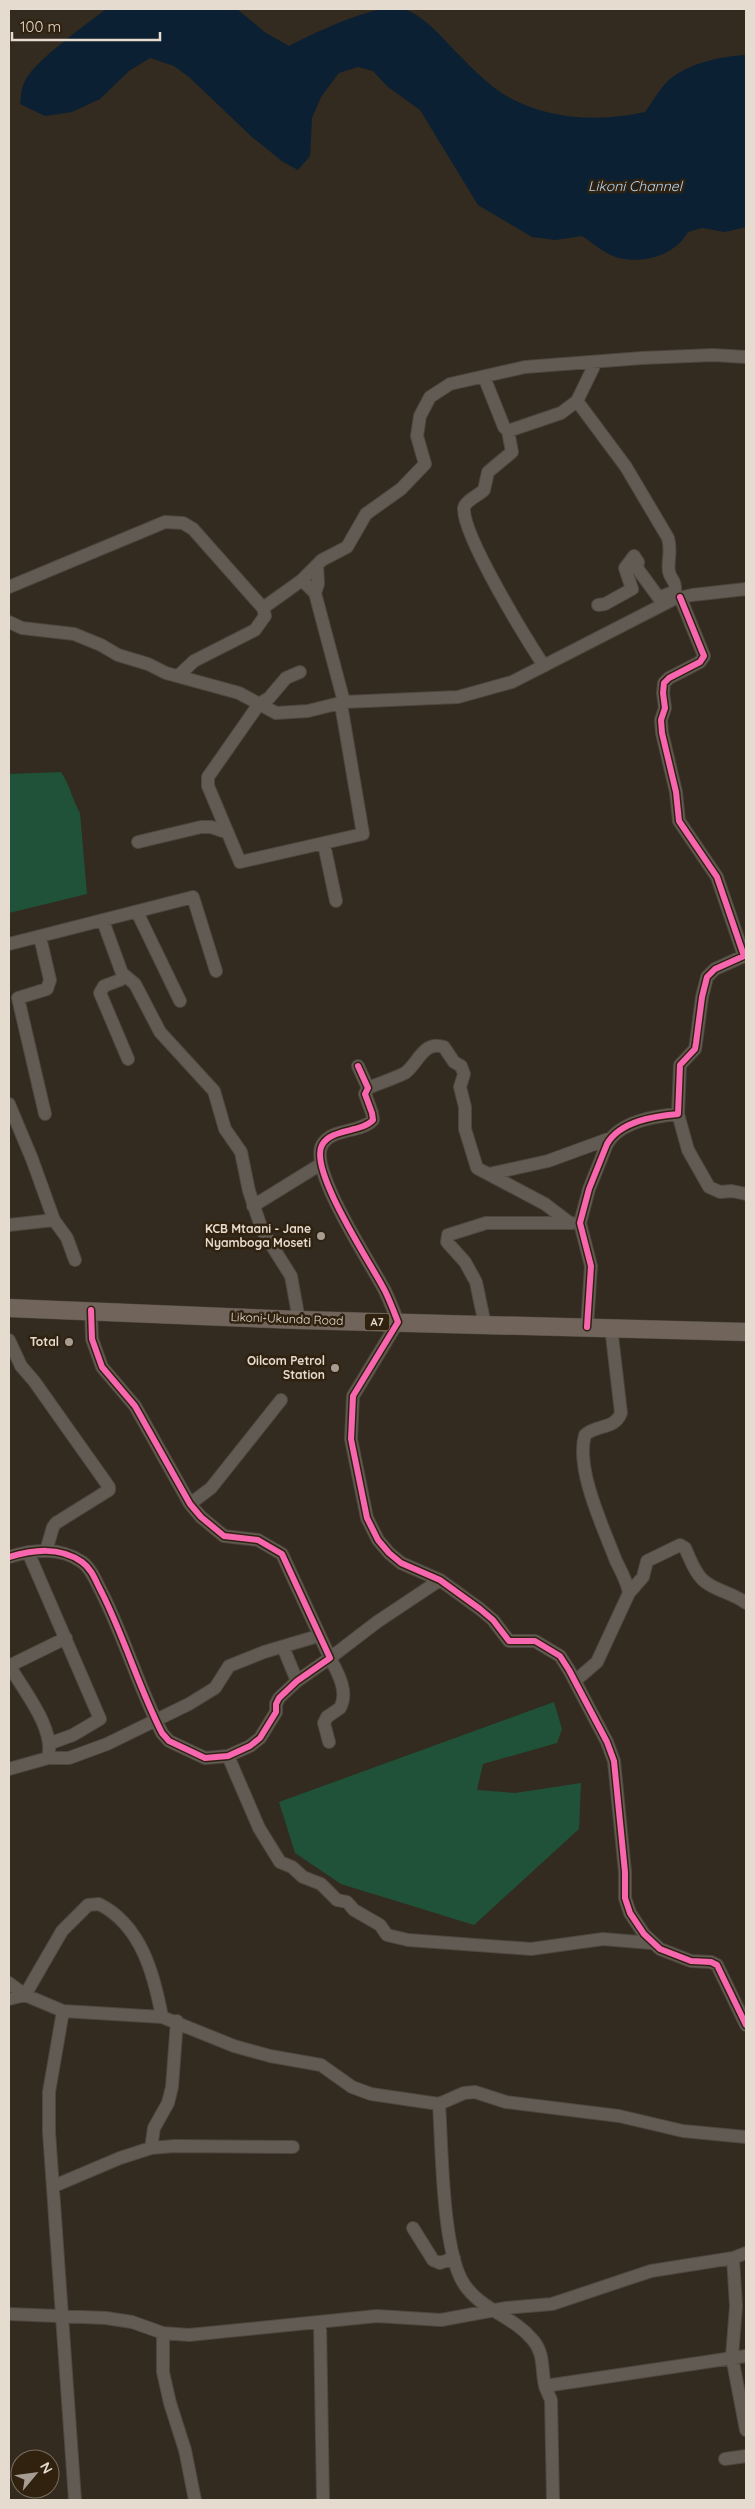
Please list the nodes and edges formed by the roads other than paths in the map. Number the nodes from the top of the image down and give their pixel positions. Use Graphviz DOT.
graph roads {
  1 [pos="746,357"];
  2 [pos="596,362"];
  3 [pos="484,377"];
  4 [pos="577,401"];
  5 [pos="508,430"];
  6 [pos="317,565"];
  7 [pos="302,580"];
  8 [pos="9,587"];
  9 [pos="746,589"];
  10 [pos="315,593"];
  11 [pos="680,598"];
  12 [pos="663,601"];
  13 [pos="598,605"];
  14 [pos="263,608"];
  15 [pos="9,622"];
  16 [pos="544,666"];
  17 [pos="300,672"];
  18 [pos="178,676"];
  19 [pos="343,703"];
  20 [pos="259,704"];
  21 [pos="226,832"];
  22 [pos="138,842"];
  23 [pos="324,844"];
  24 [pos="336,900"];
  25 [pos="138,912"];
  26 [pos="103,921"];
  27 [pos="40,936"];
  28 [pos="9,944"];
  29 [pos="745,955"];
  30 [pos="216,971"];
  31 [pos="123,974"];
  32 [pos="180,1001"];
  33 [pos="14,1008"];
  34 [pos="128,1059"];
  35 [pos="358,1066"];
  36 [pos="368,1088"];
  37 [pos="9,1104"];
  38 [pos="45,1114"];
  39 [pos="678,1114"];
  40 [pos="611,1138"];
  41 [pos="321,1164"];
  42 [pos="489,1174"];
  43 [pos="746,1194"];
  44 [pos="253,1206"];
  45 [pos="54,1220"];
  46 [pos="575,1223"];
  47 [pos="9,1225"];
  48 [pos="75,1260"];
  49 [pos="9,1308"];
  50 [pos="92,1310"];
  51 [pos="300,1320"];
  52 [pos="398,1322"];
  53 [pos="485,1325"];
  54 [pos="587,1327"];
  55 [pos="611,1327"];
  56 [pos="746,1332"];
  57 [pos="9,1340"];
  58 [pos="281,1400"];
  59 [pos="190,1504"];
  60 [pos="46,1550"];
  61 [pos="28,1552"];
  62 [pos="9,1558"];
  63 [pos="440,1580"];
  64 [pos="629,1593"];
  65 [pos="746,1603"];
  66 [pos="318,1636"];
  67 [pos="66,1638"];
  68 [pos="282,1647"];
  69 [pos="330,1658"];
  70 [pos="9,1666"];
  71 [pos="297,1681"];
  72 [pos="575,1681"];
  73 [pos="155,1719"];
  74 [pos="329,1742"];
  75 [pos="50,1743"];
  76 [pos="228,1756"];
  77 [pos="48,1758"];
  78 [pos="9,1769"];
  79 [pos="651,1942"];
  80 [pos="9,1983"];
  81 [pos="25,1995"];
  82 [pos="9,1999"];
  83 [pos="63,2012"];
  84 [pos="162,2016"];
  85 [pos="177,2021"];
  86 [pos="746,2025"];
  87 [pos="439,2104"];
  88 [pos="746,2137"];
  89 [pos="294,2146"];
  90 [pos="151,2148"];
  91 [pos="54,2186"];
  92 [pos="413,2228"];
  93 [pos="746,2253"];
  94 [pos="454,2258"];
  95 [pos="733,2258"];
  96 [pos="492,2310"];
  97 [pos="9,2314"];
  98 [pos="62,2315"];
  99 [pos="320,2323"];
  100 [pos="163,2333"];
  101 [pos="746,2356"];
  102 [pos="732,2357"];
  103 [pos="545,2386"];
  104 [pos="746,2430"];
  105 [pos="746,2456"];
  106 [pos="725,2459"];
  107 [pos="74,2500"];
  108 [pos="195,2500"];
  109 [pos="322,2500"];
  110 [pos="553,2500"];
  1 -- 2 [label="street"];
  2 -- 3 [label="street"];
  2 -- 4 [label="street"];
  3 -- 5 [label="street"];
  3 -- 6 [label="street"];
  4 -- 5 [label="street"];
  4 -- 12 [label="street"];
  5 -- 16 [label="street"];
  6 -- 7 [label="street"];
  6 -- 10 [label="street"];
  7 -- 10 [label="street"];
  7 -- 14 [label="street"];
  8 -- 14 [label="street"];
  9 -- 11 [label="street"];
  10 -- 19 [label="street"];
  11 -- 12 [label="street"];
  11 -- 29 [label="street"];
  12 -- 13 [label="street"];
  12 -- 16 [label="street"];
  14 -- 18 [label="street"];
  15 -- 18 [label="street"];
  16 -- 19 [label="street"];
  17 -- 20 [label="street"];
  18 -- 20 [label="street"];
  19 -- 20 [label="street"];
  19 -- 23 [label="street"];
  20 -- 21 [label="street"];
  21 -- 22 [label="street"];
  21 -- 23 [label="street"];
  23 -- 24 [label="street"];
  25 -- 26 [label="street"];
  25 -- 30 [label="street"];
  25 -- 32 [label="street"];
  26 -- 27 [label="street"];
  26 -- 31 [label="street"];
  27 -- 28 [label="street"];
  27 -- 33 [label="street"];
  29 -- 39 [label="street"];
  31 -- 34 [label="street"];
  31 -- 44 [label="street"];
  33 -- 38 [label="street"];
  35 -- 36 [label="street"];
  36 -- 41 [label="street"];
  36 -- 42 [label="street"];
  37 -- 45 [label="street"];
  39 -- 40 [label="street"];
  39 -- 43 [label="street"];
  40 -- 42 [label="street"];
  40 -- 46 [label="street"];
  41 -- 44 [label="street"];
  41 -- 52 [label="street"];
  42 -- 46 [label="street"];
  44 -- 51 [label="street"];
  45 -- 47 [label="street"];
  45 -- 48 [label="street"];
  46 -- 53 [label="street"];
  46 -- 54 [label="street"];
  49 -- 50 [label="highway, Likoni-Ukunda Road / A7"];
  50 -- 51 [label="highway, Likoni-Ukunda Road / A7"];
  50 -- 59 [label="street"];
  51 -- 52 [label="highway, Likoni-Ukunda Road / A7"];
  52 -- 53 [label="highway, Likoni-Ukunda Road / A7"];
  52 -- 63 [label="street"];
  53 -- 54 [label="highway, Likoni-Ukunda Road / A7"];
  54 -- 55 [label="highway, Likoni-Ukunda Road / A7"];
  55 -- 56 [label="highway, Likoni-Ukunda Road / A7"];
  55 -- 64 [label="street"];
  57 -- 60 [label="street"];
  58 -- 59 [label="street"];
  59 -- 66 [label="street"];
  60 -- 61 [label="street"];
  60 -- 73 [label="street"];
  61 -- 62 [label="street"];
  61 -- 67 [label="street"];
  63 -- 69 [label="street"];
  63 -- 72 [label="street"];
  64 -- 65 [label="street"];
  64 -- 72 [label="street"];
  66 -- 68 [label="street"];
  66 -- 69 [label="street"];
  67 -- 70 [label="street"];
  67 -- 75 [label="street"];
  68 -- 71 [label="street"];
  68 -- 73 [label="street"];
  69 -- 71 [label="street"];
  69 -- 74 [label="street"];
  70 -- 75 [label="street"];
  71 -- 76 [label="street"];
  72 -- 79 [label="street"];
  73 -- 76 [label="street"];
  73 -- 77 [label="street"];
  75 -- 77 [label="street"];
  76 -- 79 [label="street"];
  77 -- 78 [label="street"];
  79 -- 86 [label="street"];
  80 -- 81 [label="street"];
  81 -- 82 [label="street"];
  81 -- 83 [label="street"];
  81 -- 84 [label="street"];
  83 -- 84 [label="street"];
  83 -- 91 [label="street"];
  84 -- 85 [label="street"];
  85 -- 87 [label="street"];
  85 -- 90 [label="street"];
  87 -- 88 [label="street"];
  87 -- 94 [label="street"];
  89 -- 90 [label="street"];
  90 -- 91 [label="street"];
  91 -- 98 [label="street"];
  92 -- 94 [label="street"];
  93 -- 95 [label="street"];
  94 -- 96 [label="street"];
  95 -- 96 [label="street"];
  95 -- 102 [label="street"];
  96 -- 99 [label="street"];
  96 -- 103 [label="street"];
  97 -- 98 [label="street"];
  98 -- 100 [label="street"];
  98 -- 107 [label="street"];
  99 -- 100 [label="street"];
  99 -- 109 [label="street"];
  100 -- 108 [label="street"];
  101 -- 102 [label="street"];
  102 -- 103 [label="street"];
  102 -- 104 [label="street"];
  103 -- 110 [label="street"];
  105 -- 106 [label="street"];
}
